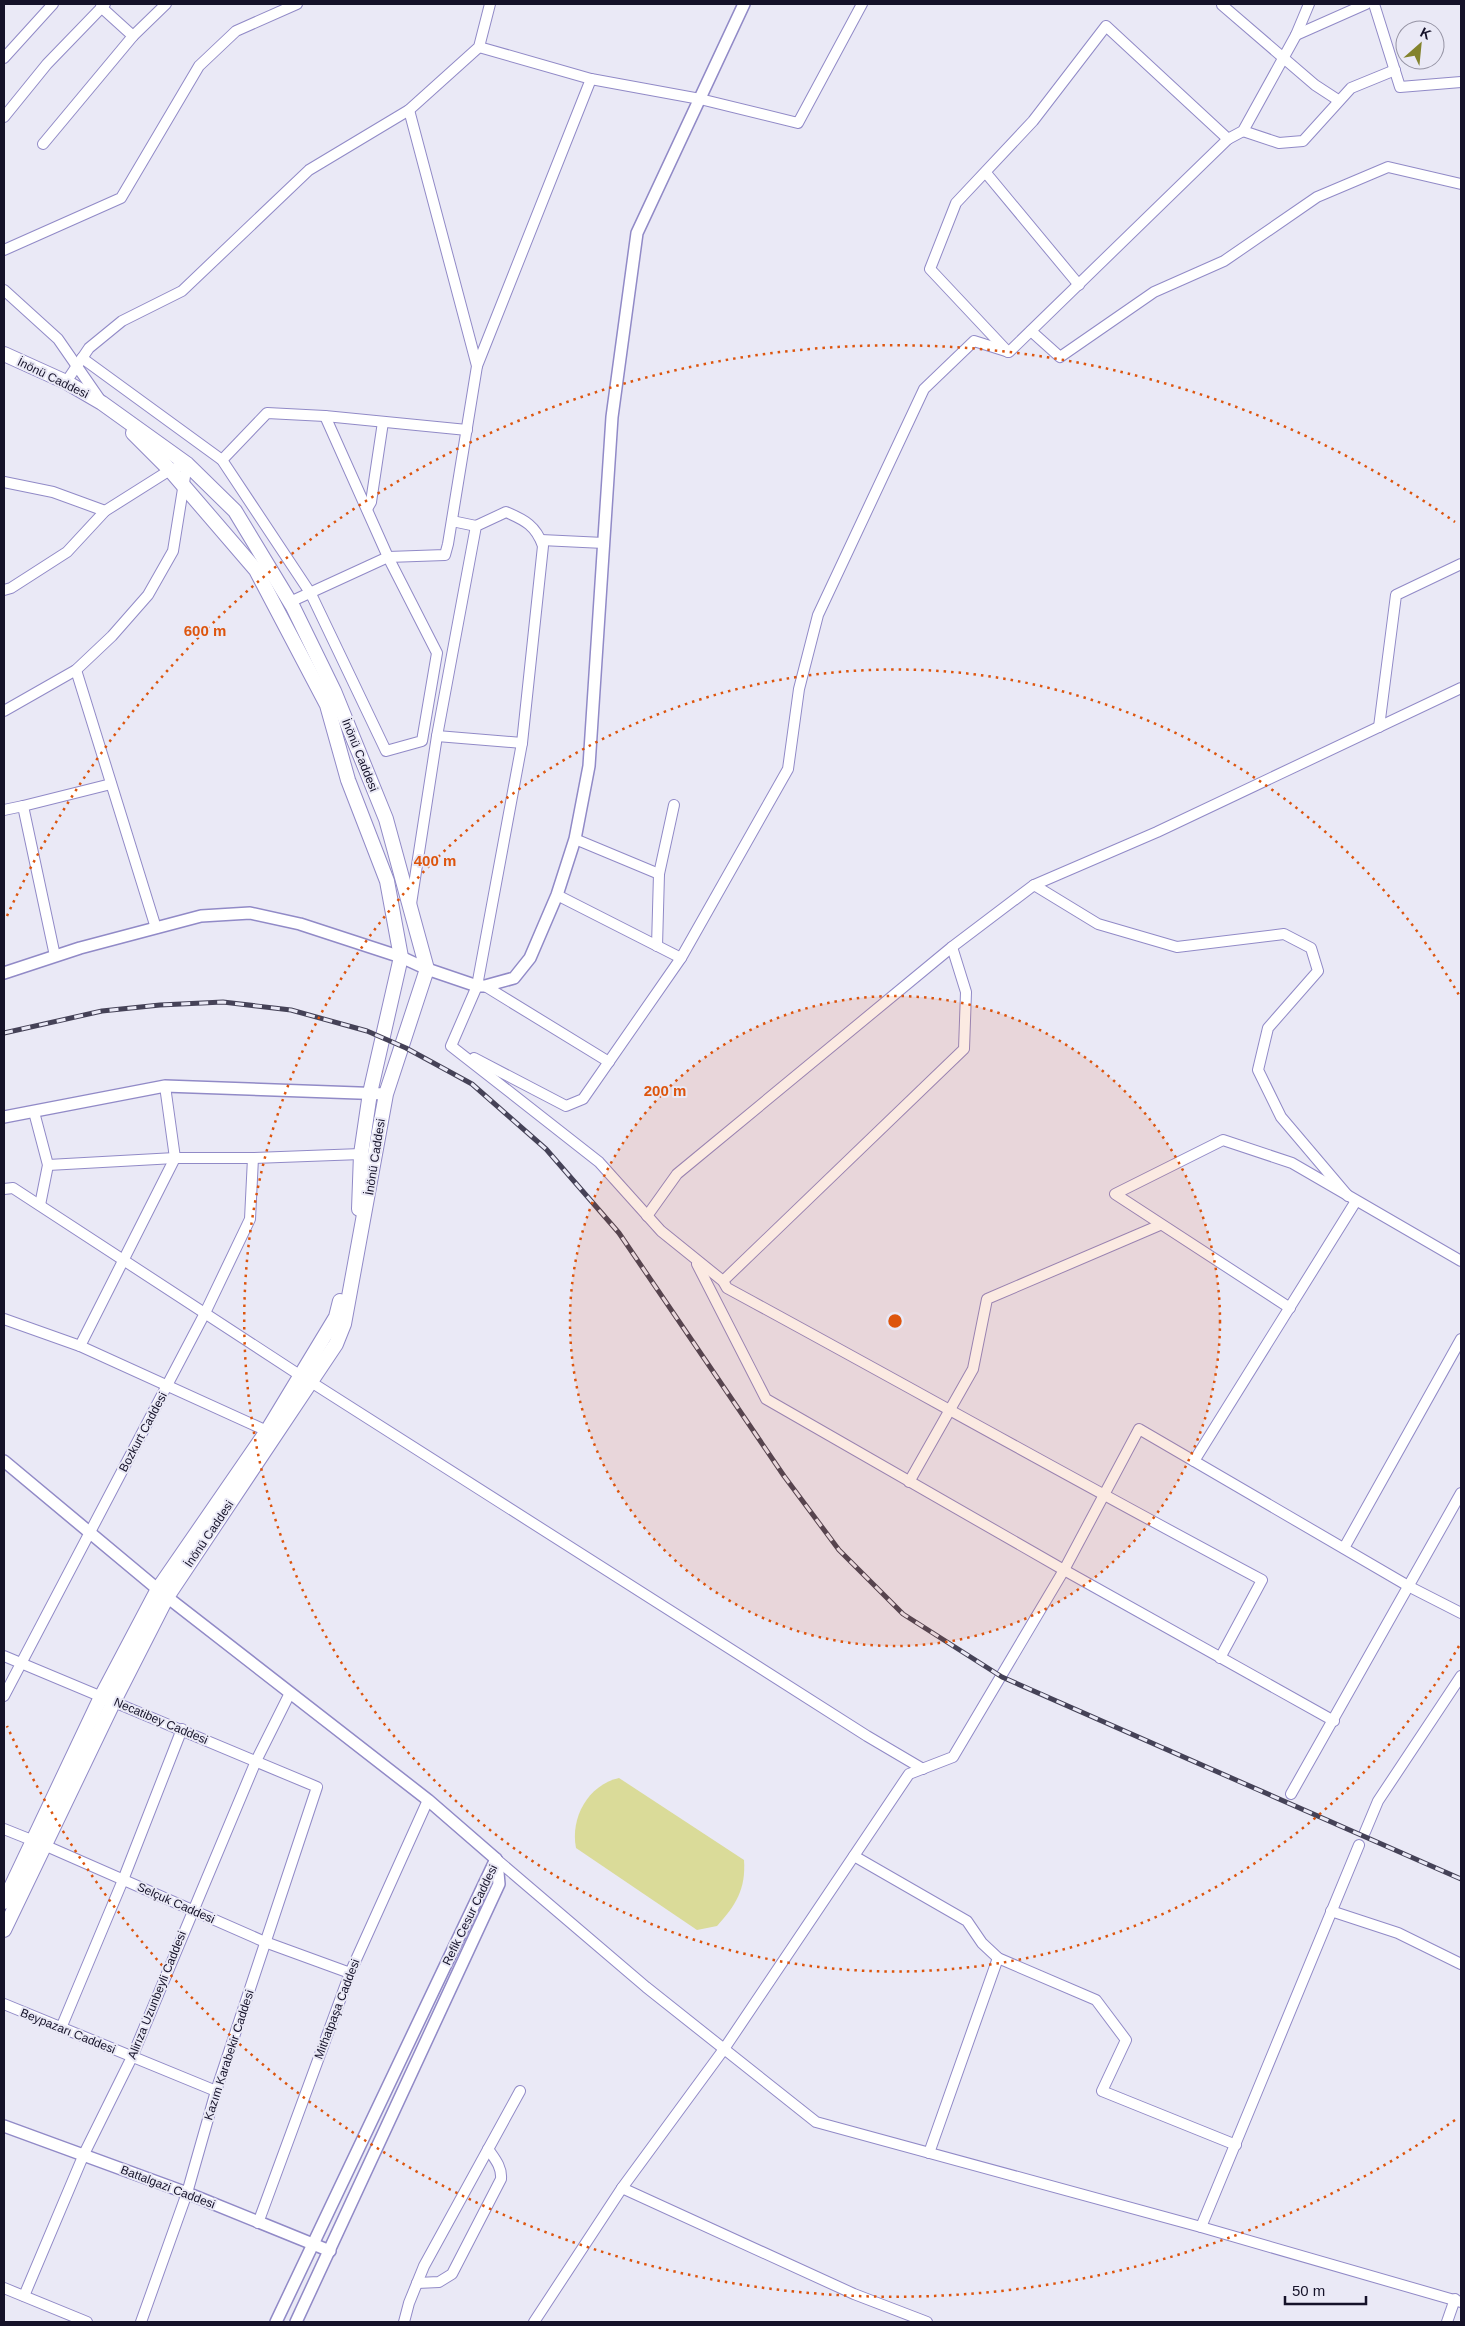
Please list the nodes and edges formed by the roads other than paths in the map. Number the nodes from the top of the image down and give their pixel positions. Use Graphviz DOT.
graph roads {
  1 [pos="53,4"];
  2 [pos="166,4"];
  3 [pos="297,4"];
  4 [pos="490,4"];
  5 [pos="744,4"];
  6 [pos="862,4"];
  7 [pos="1309,4"];
  8 [pos="1366,4"];
  9 [pos="1374,4"];
  10 [pos="1222,5"];
  11 [pos="103,6"];
  12 [pos="1296,35"];
  13 [pos="133,36"];
  14 [pos="479,47"];
  15 [pos="4,58"];
  16 [pos="1284,58"];
  17 [pos="1395,70"];
  18 [pos="591,79"];
  19 [pos="1461,82"];
  20 [pos="700,98"];
  21 [pos="1338,100"];
  22 [pos="409,110"];
  23 [pos="4,117"];
  24 [pos="1243,131"];
  25 [pos="1228,139"];
  26 [pos="43,144"];
  27 [pos="986,173"];
  28 [pos="1461,184"];
  29 [pos="4,250"];
  30 [pos="1079,284"];
  31 [pos="4,290"];
  32 [pos="1031,331"];
  33 [pos="1009,352"];
  34 [pos="4,354"];
  35 [pos="80,362"];
  36 [pos="477,366"];
  37 [pos="66,382"];
  38 [pos="102,403"];
  39 [pos="326,416"];
  40 [pos="383,422"];
  41 [pos="467,430"];
  42 [pos="222,460"];
  43 [pos="187,464"];
  44 [pos="170,470"];
  45 [pos="4,482"];
  46 [pos="184,486"];
  47 [pos="367,509"];
  48 [pos="105,511"];
  49 [pos="452,521"];
  50 [pos="476,526"];
  51 [pos="541,540"];
  52 [pos="604,543"];
  53 [pos="388,557"];
  54 [pos="1461,564"];
  55 [pos="4,590"];
  56 [pos="311,594"];
  57 [pos="290,602"];
  58 [pos="76,670"];
  59 [pos="1461,688"];
  60 [pos="4,708"];
  61 [pos="1380,727"];
  62 [pos="437,736"];
  63 [pos="522,742"];
  64 [pos="111,784"];
  65 [pos="674,805"];
  66 [pos="23,806"];
  67 [pos="4,810"];
  68 [pos="575,839"];
  69 [pos="659,874"];
  70 [pos="1034,885"];
  71 [pos="557,895"];
  72 [pos="410,907"];
  73 [pos="156,928"];
  74 [pos="656,946"];
  75 [pos="952,947"];
  76 [pos="55,956"];
  77 [pos="401,957"];
  78 [pos="681,958"];
  79 [pos="428,969"];
  80 [pos="4,973"];
  81 [pos="481,986"];
  82 [pos="451,1046"];
  83 [pos="609,1062"];
  84 [pos="165,1086"];
  85 [pos="370,1093"];
  86 [pos="386,1094"];
  87 [pos="34,1112"];
  88 [pos="4,1117"];
  89 [pos="361,1154"];
  90 [pos="176,1158"];
  91 [pos="253,1158"];
  92 [pos="48,1166"];
  93 [pos="4,1189"];
  94 [pos="1352,1199"];
  95 [pos="40,1205"];
  96 [pos="648,1216"];
  97 [pos="1160,1225"];
  98 [pos="695,1260"];
  99 [pos="123,1261"];
  100 [pos="1461,1261"];
  101 [pos="723,1282"];
  102 [pos="1290,1308"];
  103 [pos="205,1313"];
  104 [pos="4,1320"];
  105 [pos="1461,1338"];
  106 [pos="80,1346"];
  107 [pos="306,1379"];
  108 [pos="168,1386"];
  109 [pos="952,1409"];
  110 [pos="267,1430"];
  111 [pos="1194,1461"];
  112 [pos="4,1462"];
  113 [pos="909,1482"];
  114 [pos="1461,1493"];
  115 [pos="1104,1496"];
  116 [pos="90,1532"];
  117 [pos="1344,1548"];
  118 [pos="1064,1570"];
  119 [pos="1410,1587"];
  120 [pos="162,1593"];
  121 [pos="1461,1613"];
  122 [pos="4,1656"];
  123 [pos="1220,1658"];
  124 [pos="21,1664"];
  125 [pos="1461,1676"];
  126 [pos="290,1693"];
  127 [pos="4,1696"];
  128 [pos="107,1699"];
  129 [pos="1334,1721"];
  130 [pos="182,1729"];
  131 [pos="256,1760"];
  132 [pos="923,1769"];
  133 [pos="317,1787"];
  134 [pos="1291,1794"];
  135 [pos="428,1800"];
  136 [pos="4,1829"];
  137 [pos="1365,1832"];
  138 [pos="38,1843"];
  139 [pos="1359,1845"];
  140 [pos="854,1856"];
  141 [pos="496,1859"];
  142 [pos="123,1880"];
  143 [pos="4,1902"];
  144 [pos="192,1910"];
  145 [pos="1331,1911"];
  146 [pos="4,1930"];
  147 [pos="265,1942"];
  148 [pos="998,1958"];
  149 [pos="1461,1964"];
  150 [pos="350,1973"];
  151 [pos="4,2004"];
  152 [pos="61,2028"];
  153 [pos="724,2049"];
  154 [pos="132,2057"];
  155 [pos="520,2090"];
  156 [pos="216,2091"];
  157 [pos="4,2126"];
  158 [pos="1236,2145"];
  159 [pos="488,2149"];
  160 [pos="930,2153"];
  161 [pos="84,2154"];
  162 [pos="622,2188"];
  163 [pos="187,2193"];
  164 [pos="258,2223"];
  165 [pos="1201,2227"];
  166 [pos="313,2244"];
  167 [pos="330,2252"];
  168 [pos="417,2283"];
  169 [pos="4,2288"];
  170 [pos="24,2296"];
  171 [pos="1458,2300"];
  172 [pos="913,2320"];
  173 [pos="88,2322"];
  174 [pos="141,2322"];
  175 [pos="276,2322"];
  176 [pos="296,2322"];
  177 [pos="404,2322"];
  178 [pos="534,2322"];
  179 [pos="927,2322"];
  180 [pos="1447,2322"];
  1 -- 15 [label="street"];
  2 -- 13 [label="street"];
  3 -- 29 [label="street"];
  4 -- 14 [label="street"];
  5 -- 20 [label="street"];
  6 -- 20 [label="street"];
  7 -- 12 [label="street"];
  8 -- 12 [label="street"];
  9 -- 17 [label="street"];
  10 -- 16 [label="street"];
  11 -- 13 [label="street"];
  11 -- 23 [label="street"];
  12 -- 16 [label="street"];
  13 -- 26 [label="street"];
  14 -- 18 [label="street"];
  14 -- 22 [label="street"];
  16 -- 21 [label="street"];
  16 -- 24 [label="street"];
  17 -- 19 [label="street"];
  17 -- 21 [label="street"];
  18 -- 20 [label="street"];
  18 -- 36 [label="street"];
  20 -- 52 [label="street"];
  21 -- 24 [label="street"];
  22 -- 35 [label="street"];
  22 -- 36 [label="street"];
  24 -- 25 [label="street"];
  25 -- 27 [label="street"];
  25 -- 30 [label="street"];
  27 -- 30 [label="street"];
  27 -- 33 [label="street"];
  28 -- 32 [label="street"];
  30 -- 32 [label="street"];
  31 -- 35 [label="street"];
  32 -- 33 [label="street"];
  33 -- 78 [label="street"];
  34 -- 37 [label="main road, İnönü Caddesi"];
  35 -- 37 [label="street"];
  35 -- 38 [label="street"];
  35 -- 42 [label="street"];
  36 -- 41 [label="street"];
  37 -- 38 [label="main road, İnönü Caddesi"];
  38 -- 43 [label="main road, İnönü Caddesi"];
  38 -- 44 [label="main road, İnönü Caddesi"];
  39 -- 40 [label="street"];
  39 -- 42 [label="street"];
  39 -- 47 [label="street"];
  40 -- 41 [label="street"];
  40 -- 47 [label="street"];
  41 -- 49 [label="street"];
  42 -- 56 [label="street"];
  43 -- 44 [label="street"];
  43 -- 46 [label="street"];
  43 -- 57 [label="main road, İnönü Caddesi"];
  44 -- 46 [label="main road, İnönü Caddesi"];
  44 -- 48 [label="street"];
  45 -- 48 [label="street"];
  46 -- 58 [label="street"];
  46 -- 77 [label="main road, İnönü Caddesi"];
  47 -- 53 [label="street"];
  48 -- 55 [label="street"];
  49 -- 50 [label="street"];
  49 -- 53 [label="street"];
  50 -- 51 [label="street"];
  50 -- 62 [label="street"];
  51 -- 52 [label="street"];
  51 -- 63 [label="street"];
  52 -- 68 [label="street"];
  53 -- 56 [label="street"];
  53 -- 56 [label="street"];
  54 -- 61 [label="street"];
  56 -- 57 [label="street"];
  57 -- 72 [label="main road, İnönü Caddesi"];
  58 -- 60 [label="street"];
  58 -- 64 [label="street"];
  59 -- 61 [label="street"];
  61 -- 70 [label="street"];
  62 -- 63 [label="street"];
  62 -- 72 [label="street"];
  63 -- 81 [label="street"];
  64 -- 66 [label="street"];
  64 -- 73 [label="street"];
  65 -- 69 [label="street"];
  66 -- 67 [label="street"];
  66 -- 76 [label="street"];
  68 -- 69 [label="street"];
  68 -- 71 [label="street"];
  69 -- 74 [label="street"];
  70 -- 75 [label="street"];
  70 -- 94 [label="street"];
  71 -- 74 [label="street"];
  71 -- 81 [label="street"];
  72 -- 79 [label="main road, İnönü Caddesi"];
  73 -- 76 [label="street"];
  73 -- 77 [label="street"];
  74 -- 78 [label="street"];
  75 -- 96 [label="street"];
  75 -- 101 [label="street"];
  76 -- 80 [label="street"];
  77 -- 79 [label="street"];
  77 -- 85 [label="main road, İnönü Caddesi"];
  78 -- 83 [label="street"];
  79 -- 81 [label="street"];
  79 -- 86 [label="main road, İnönü Caddesi"];
  81 -- 82 [label="street"];
  81 -- 83 [label="street"];
  82 -- 83 [label="street"];
  82 -- 96 [label="street"];
  84 -- 85 [label="street"];
  84 -- 87 [label="street"];
  84 -- 90 [label="street"];
  85 -- 86 [label="street"];
  85 -- 89 [label="main road, İnönü Caddesi"];
  86 -- 107 [label="main road, İnönü Caddesi"];
  87 -- 88 [label="street"];
  87 -- 92 [label="street"];
  89 -- 91 [label="street"];
  89 -- 107 [label="main road, İnönü Caddesi"];
  90 -- 91 [label="street"];
  90 -- 92 [label="street"];
  90 -- 99 [label="street"];
  91 -- 103 [label="street, Bozkurt Caddesi"];
  92 -- 95 [label="street"];
  93 -- 95 [label="street"];
  94 -- 97 [label="street"];
  94 -- 100 [label="street"];
  94 -- 102 [label="street"];
  95 -- 99 [label="street"];
  96 -- 98 [label="street"];
  97 -- 102 [label="street"];
  97 -- 109 [label="street"];
  98 -- 101 [label="street"];
  98 -- 113 [label="street"];
  99 -- 103 [label="street"];
  99 -- 106 [label="street"];
  101 -- 109 [label="street"];
  102 -- 111 [label="street"];
  103 -- 107 [label="street"];
  103 -- 108 [label="street, Bozkurt Caddesi"];
  104 -- 106 [label="street"];
  105 -- 117 [label="street"];
  106 -- 108 [label="street"];
  107 -- 110 [label="main road, İnönü Caddesi"];
  107 -- 120 [label="main road, İnönü Caddesi"];
  107 -- 132 [label="street"];
  108 -- 110 [label="street"];
  108 -- 116 [label="street, Bozkurt Caddesi"];
  109 -- 113 [label="street"];
  109 -- 115 [label="street"];
  110 -- 120 [label="main road, İnönü Caddesi"];
  111 -- 115 [label="street"];
  111 -- 117 [label="street"];
  112 -- 116 [label="street"];
  113 -- 118 [label="street"];
  114 -- 119 [label="street"];
  115 -- 118 [label="street"];
  115 -- 123 [label="street"];
  116 -- 120 [label="street"];
  116 -- 124 [label="street, Bozkurt Caddesi"];
  117 -- 119 [label="street"];
  118 -- 123 [label="street"];
  118 -- 132 [label="street"];
  119 -- 121 [label="street"];
  119 -- 129 [label="street"];
  120 -- 126 [label="street"];
  120 -- 128 [label="main road, İnönü Caddesi"];
  122 -- 124 [label="street, Necatibey Caddesi"];
  123 -- 129 [label="street"];
  124 -- 127 [label="street, Bozkurt Caddesi"];
  124 -- 128 [label="street, Necatibey Caddesi"];
  125 -- 137 [label="street"];
  126 -- 131 [label="street, Alirıza Uzunbeyli Caddesi"];
  126 -- 135 [label="street"];
  128 -- 130 [label="street, Necatibey Caddesi"];
  128 -- 138 [label="main road, İnönü Caddesi"];
  129 -- 134 [label="street"];
  130 -- 131 [label="street, Necatibey Caddesi"];
  130 -- 142 [label="street"];
  131 -- 133 [label="street, Necatibey Caddesi"];
  131 -- 144 [label="street, Alirıza Uzunbeyli Caddesi"];
  132 -- 140 [label="street"];
  133 -- 147 [label="street, Kazım Karabekir Caddesi"];
  135 -- 141 [label="street"];
  135 -- 150 [label="street, Mithatpaşa Caddesi"];
  136 -- 138 [label="street, Selçuk Caddesi"];
  138 -- 142 [label="street, Selçuk Caddesi"];
  138 -- 143 [label="main road, İnönü Caddesi"];
  138 -- 146 [label="main road, İnönü Caddesi"];
  139 -- 145 [label="street"];
  140 -- 148 [label="street"];
  140 -- 153 [label="street"];
  141 -- 153 [label="street"];
  141 -- 166 [label="street, Refik Cesur Caddesi"];
  141 -- 167 [label="street, Refik Cesur Caddesi"];
  142 -- 144 [label="street, Selçuk Caddesi"];
  142 -- 152 [label="street"];
  144 -- 147 [label="street, Selçuk Caddesi"];
  144 -- 154 [label="street, Alirıza Uzunbeyli Caddesi"];
  145 -- 149 [label="street"];
  145 -- 158 [label="street"];
  147 -- 150 [label="street, Selçuk Caddesi"];
  147 -- 156 [label="street, Kazım Karabekir Caddesi"];
  148 -- 158 [label="street"];
  148 -- 160 [label="street"];
  150 -- 164 [label="street, Mithatpaşa Caddesi"];
  151 -- 152 [label="street, Beypazarı Caddesi"];
  152 -- 154 [label="street, Beypazarı Caddesi"];
  153 -- 160 [label="street"];
  153 -- 162 [label="street"];
  154 -- 156 [label="street, Beypazarı Caddesi"];
  154 -- 161 [label="street, Alirıza Uzunbeyli Caddesi"];
  155 -- 159 [label="street"];
  156 -- 163 [label="street, Kazım Karabekir Caddesi"];
  157 -- 161 [label="street, Battalgazi Caddesi"];
  158 -- 165 [label="street"];
  159 -- 168 [label="street"];
  159 -- 168 [label="street"];
  160 -- 165 [label="street"];
  161 -- 163 [label="street, Battalgazi Caddesi"];
  161 -- 170 [label="street, Alirıza Uzunbeyli Caddesi"];
  162 -- 172 [label="street"];
  162 -- 178 [label="street"];
  163 -- 164 [label="street, Battalgazi Caddesi"];
  163 -- 174 [label="street, Kazım Karabekir Caddesi"];
  164 -- 166 [label="street, Battalgazi Caddesi"];
  165 -- 171 [label="street"];
  166 -- 167 [label="street, Battalgazi Caddesi"];
  166 -- 175 [label="street, Refik Cesur Caddesi"];
  167 -- 176 [label="street, Refik Cesur Caddesi"];
  168 -- 177 [label="street"];
  169 -- 170 [label="street"];
  170 -- 173 [label="street"];
  171 -- 180 [label="street"];
  172 -- 179 [label="street"];
}
